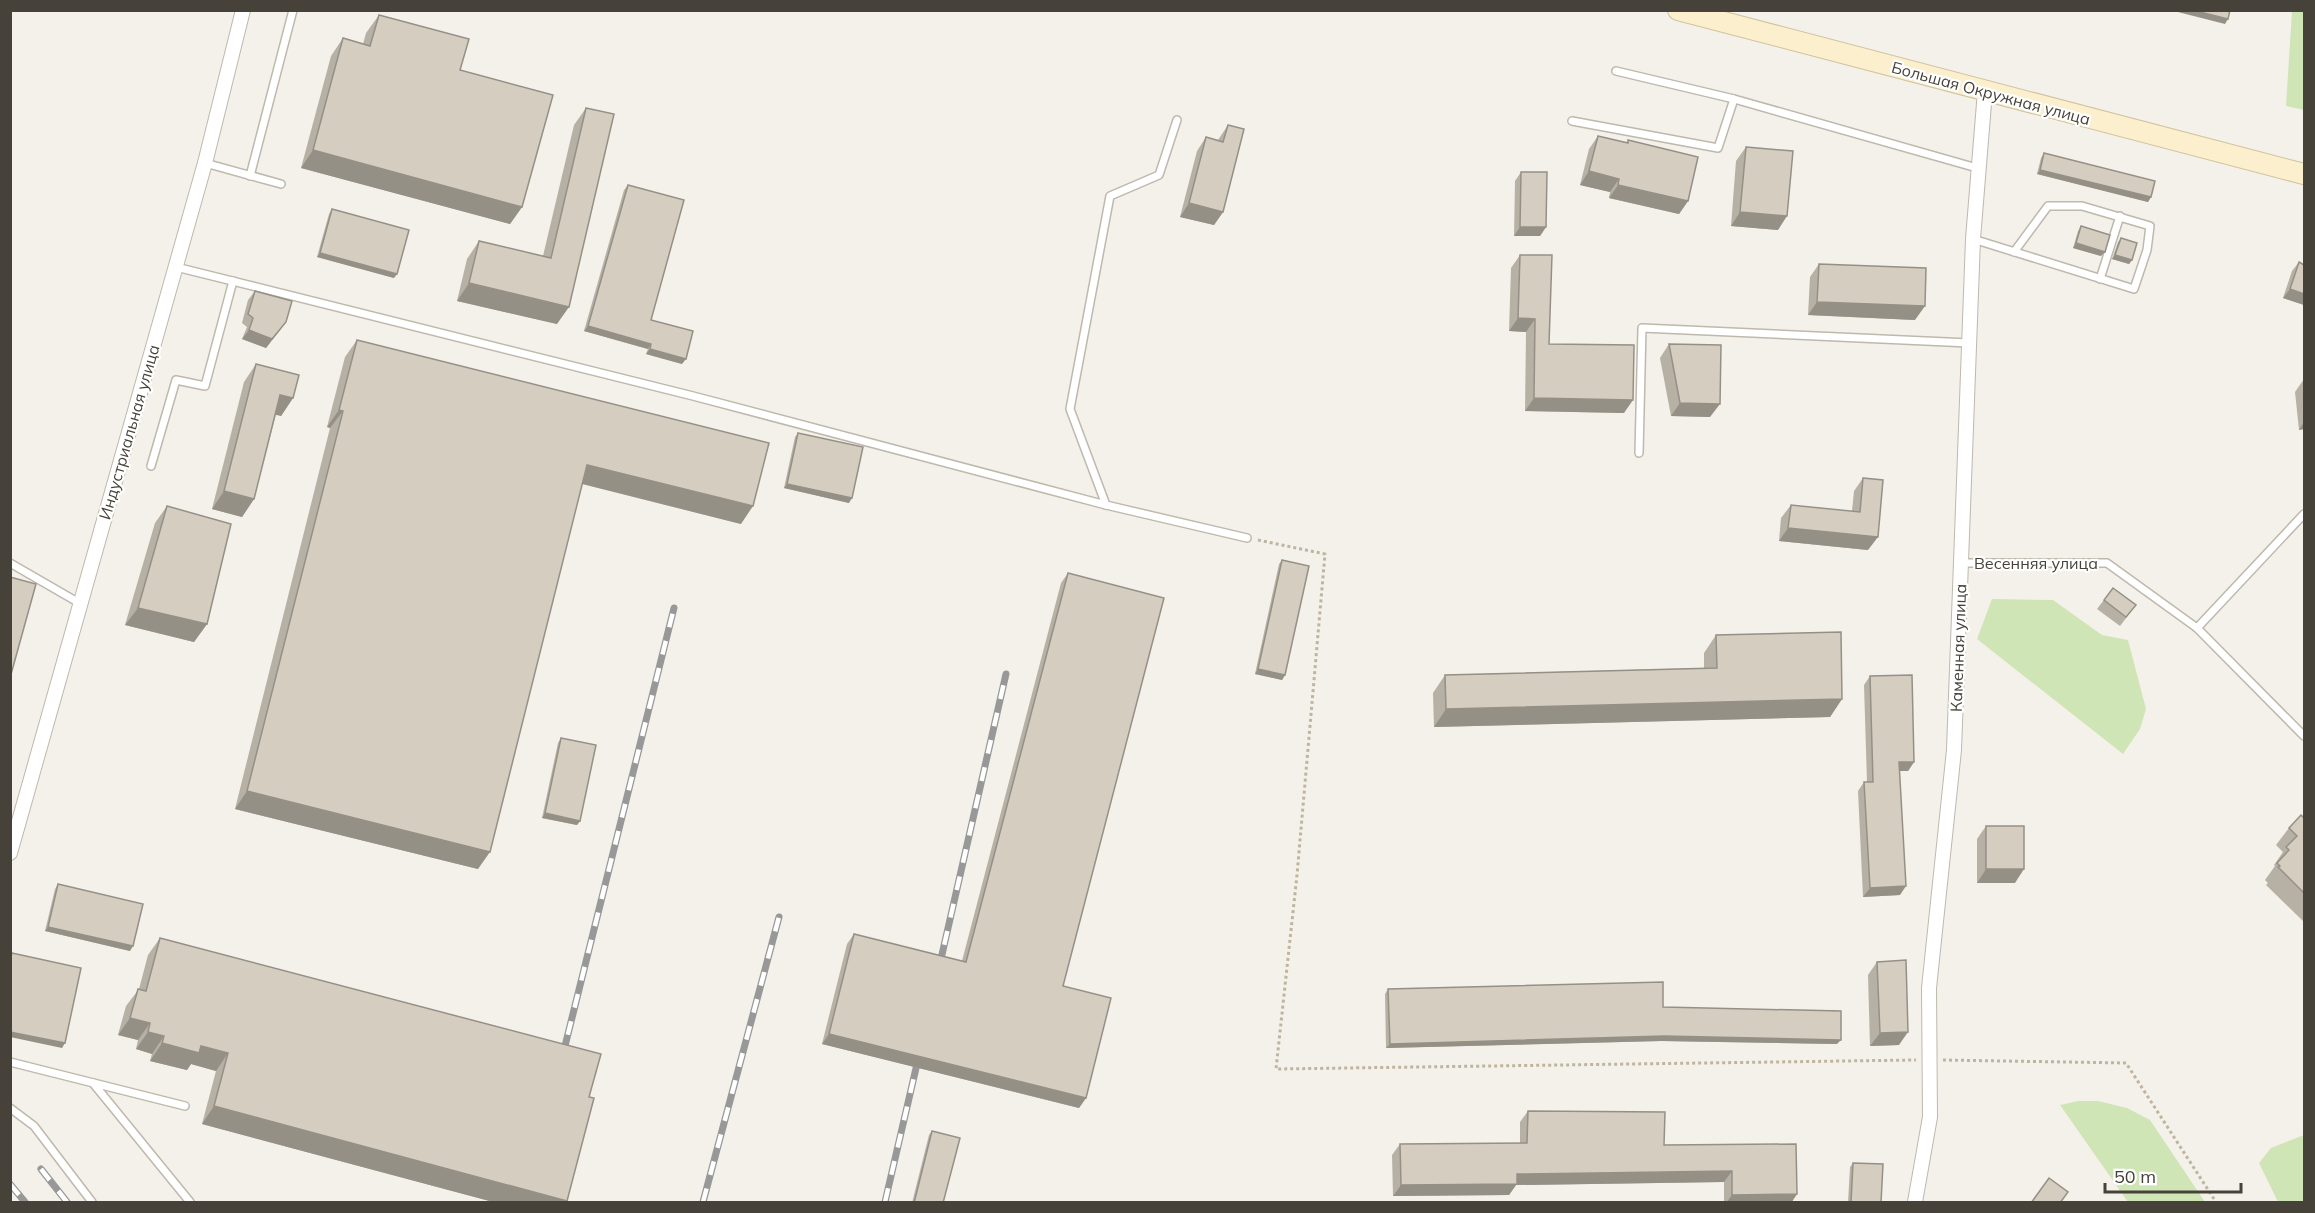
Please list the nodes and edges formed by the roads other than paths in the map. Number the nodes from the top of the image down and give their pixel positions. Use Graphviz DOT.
graph roads {
  1 [pos="243,10"];
  2 [pos="292,10"];
  3 [pos="1678,10"];
  4 [pos="1616,71"];
  5 [pos="1984,91"];
  6 [pos="1734,99"];
  7 [pos="1177,120"];
  8 [pos="1572,122"];
  9 [pos="205,163"];
  10 [pos="1977,168"];
  11 [pos="2304,174"];
  12 [pos="250,176"];
  13 [pos="281,184"];
  14 [pos="2120,216"];
  15 [pos="1972,239"];
  16 [pos="2014,252"];
  17 [pos="176,267"];
  18 [pos="2100,279"];
  19 [pos="233,281"];
  20 [pos="1969,343"];
  21 [pos="1639,453"];
  22 [pos="151,466"];
  23 [pos="1106,505"];
  24 [pos="2304,514"];
  25 [pos="1247,538"];
  26 [pos="10,563"];
  27 [pos="1961,563"];
  28 [pos="81,604"];
  29 [pos="2197,628"];
  30 [pos="2304,736"];
  31 [pos="10,853"];
  32 [pos="10,1062"];
  33 [pos="93,1083"];
  34 [pos="185,1106"];
  35 [pos="10,1108"];
  36 [pos="92,1203"];
  37 [pos="190,1203"];
  38 [pos="1915,1203"];
  1 -- 9 [label="street, Индустриальная улица"];
  2 -- 12 [label="lane"];
  3 -- 5 [label="main road, Большая Окружная улица"];
  4 -- 6 [label="lane"];
  5 -- 10 [label="street, Каменная улица"];
  5 -- 11 [label="main road, Большая Окружная улица"];
  6 -- 8 [label="lane"];
  6 -- 10 [label="lane"];
  7 -- 23 [label="lane"];
  9 -- 12 [label="lane"];
  9 -- 17 [label="street, Индустриальная улица"];
  10 -- 15 [label="street, Каменная улица"];
  12 -- 13 [label="lane"];
  14 -- 16 [label="lane"];
  14 -- 18 [label="lane"];
  14 -- 18 [label="lane"];
  15 -- 16 [label="lane"];
  15 -- 20 [label="street, Каменная улица"];
  16 -- 18 [label="lane"];
  17 -- 19 [label="lane"];
  17 -- 28 [label="street, Индустриальная улица"];
  19 -- 22 [label="lane"];
  19 -- 23 [label="lane"];
  20 -- 21 [label="lane"];
  20 -- 27 [label="street, Каменная улица"];
  23 -- 25 [label="lane"];
  24 -- 29 [label="lane"];
  26 -- 28 [label="lane"];
  27 -- 29 [label="lane, Весенняя улица"];
  27 -- 38 [label="street, Каменная улица"];
  28 -- 31 [label="street, Индустриальная улица"];
  29 -- 30 [label="lane, Весенняя улица"];
  32 -- 33 [label="lane"];
  33 -- 34 [label="lane"];
  33 -- 37 [label="lane"];
  35 -- 36 [label="lane"];
}
